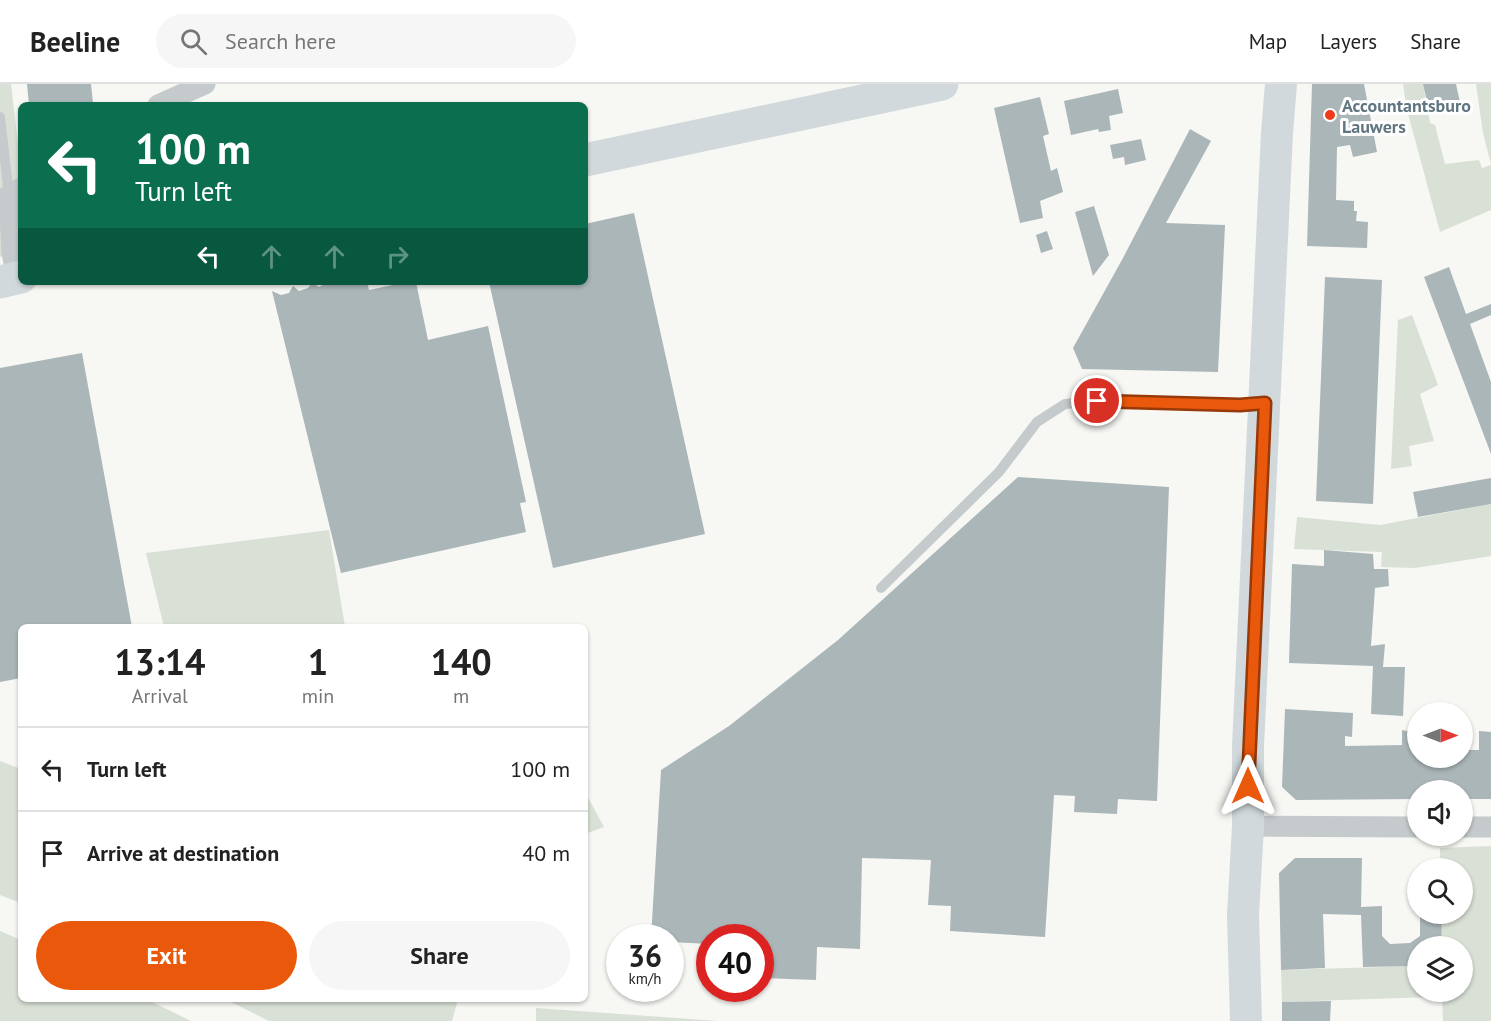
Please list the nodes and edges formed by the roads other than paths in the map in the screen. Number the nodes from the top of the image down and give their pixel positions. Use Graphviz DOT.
graph roads {
  1 [pos="205,84"];
  2 [pos="942,84"];
  3 [pos="1281,84"];
  4 [pos="165,102"];
  5 [pos="0,117"];
  6 [pos="588,159"];
  7 [pos="15,192"];
  8 [pos="13,279"];
  9 [pos="1265,403"];
  10 [pos="881,588"];
  11 [pos="1248,826"];
  12 [pos="1407,827"];
  13 [pos="1473,827"];
  14 [pos="1491,827"];
  15 [pos="1246,1021"];
  1 -- 4 [label="street"];
  2 -- 6 [label="main road"];
  3 -- 9 [label="street"];
  5 -- 7 [label="lane"];
  7 -- 8 [label="street"];
  9 -- 10 [label="lane"];
  9 -- 11 [label="street"];
  11 -- 12 [label="street"];
  11 -- 15 [label="street"];
  13 -- 14 [label="street"];
}
